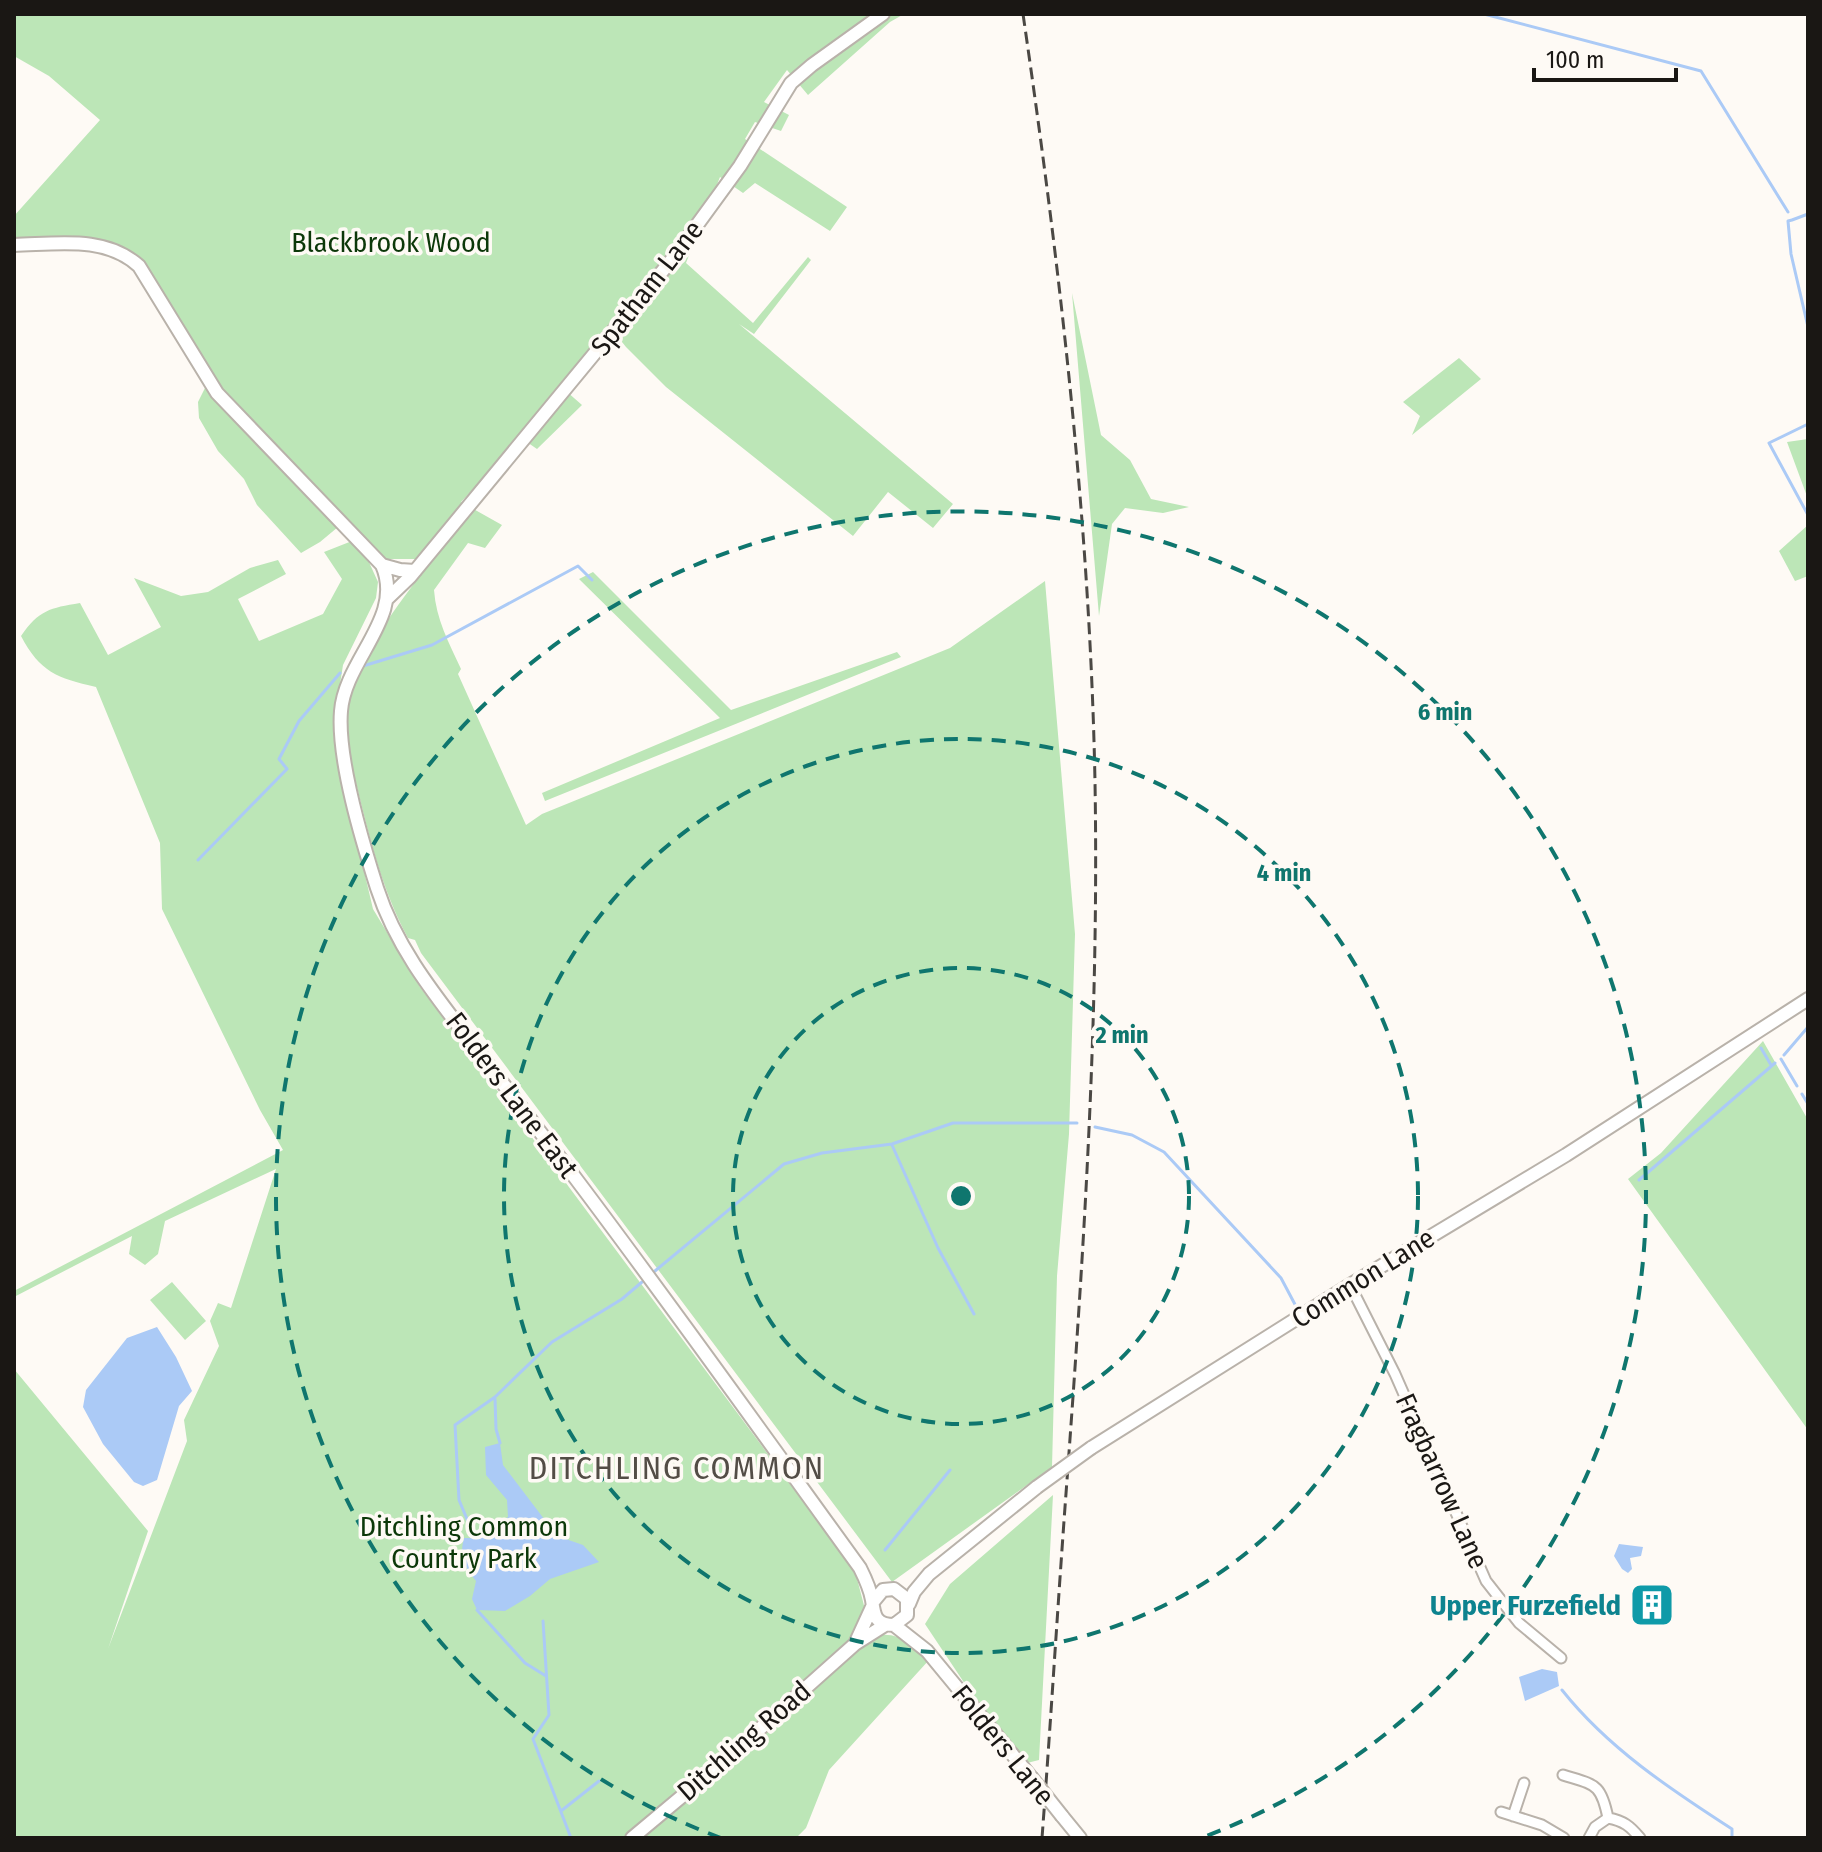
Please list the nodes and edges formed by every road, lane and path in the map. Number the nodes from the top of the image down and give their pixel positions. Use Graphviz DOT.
graph roads {
  1 [pos="883,14"];
  2 [pos="14,245"];
  3 [pos="382,565"];
  4 [pos="415,571"];
  5 [pos="388,598"];
  6 [pos="1808,999"];
  7 [pos="1350,1285"];
  8 [pos="860,1568"];
  9 [pos="929,1574"];
  10 [pos="891,1589"];
  11 [pos="872,1604"];
  12 [pos="909,1607"];
  13 [pos="890,1625"];
  14 [pos="855,1644"];
  15 [pos="927,1651"];
  16 [pos="1561,1658"];
  17 [pos="1563,1775"];
  18 [pos="1524,1783"];
  19 [pos="1501,1812"];
  20 [pos="1513,1816"];
  21 [pos="1608,1818"];
  22 [pos="632,1838"];
  23 [pos="1080,1838"];
  24 [pos="1564,1838"];
  25 [pos="1589,1838"];
  26 [pos="1640,1838"];
  1 -- 4 [label="street, Spatham Lane"];
  2 -- 3 [label="street"];
  3 -- 4 [label="street"];
  3 -- 5 [label="street"];
  4 -- 5 [label="street, Spatham Lane"];
  5 -- 8 [label="street, Folders Lane East"];
  6 -- 7 [label="street, Common Lane"];
  7 -- 9 [label="street, Common Lane, bridge"];
  7 -- 16 [label="street, Fragbarrow Lane"];
  8 -- 10 [label="street, Folders Lane East"];
  8 -- 11 [label="street, Folders Lane East"];
  9 -- 10 [label="street, Common Lane"];
  9 -- 12 [label="street, Common Lane"];
  10 -- 11 [label="street"];
  10 -- 12 [label="street"];
  11 -- 13 [label="street"];
  11 -- 14 [label="street, Ditchling Road"];
  12 -- 13 [label="street"];
  12 -- 15 [label="street, Folders Lane"];
  13 -- 14 [label="street, Ditchling Road"];
  13 -- 15 [label="street, Folders Lane"];
  14 -- 22 [label="street, Ditchling Road"];
  15 -- 23 [label="street, Folders Lane, bridge"];
  17 -- 21 [label="street"];
  18 -- 20 [label="street"];
  19 -- 20 [label="street"];
  20 -- 24 [label="street"];
  21 -- 25 [label="street"];
  21 -- 26 [label="street"];
}
